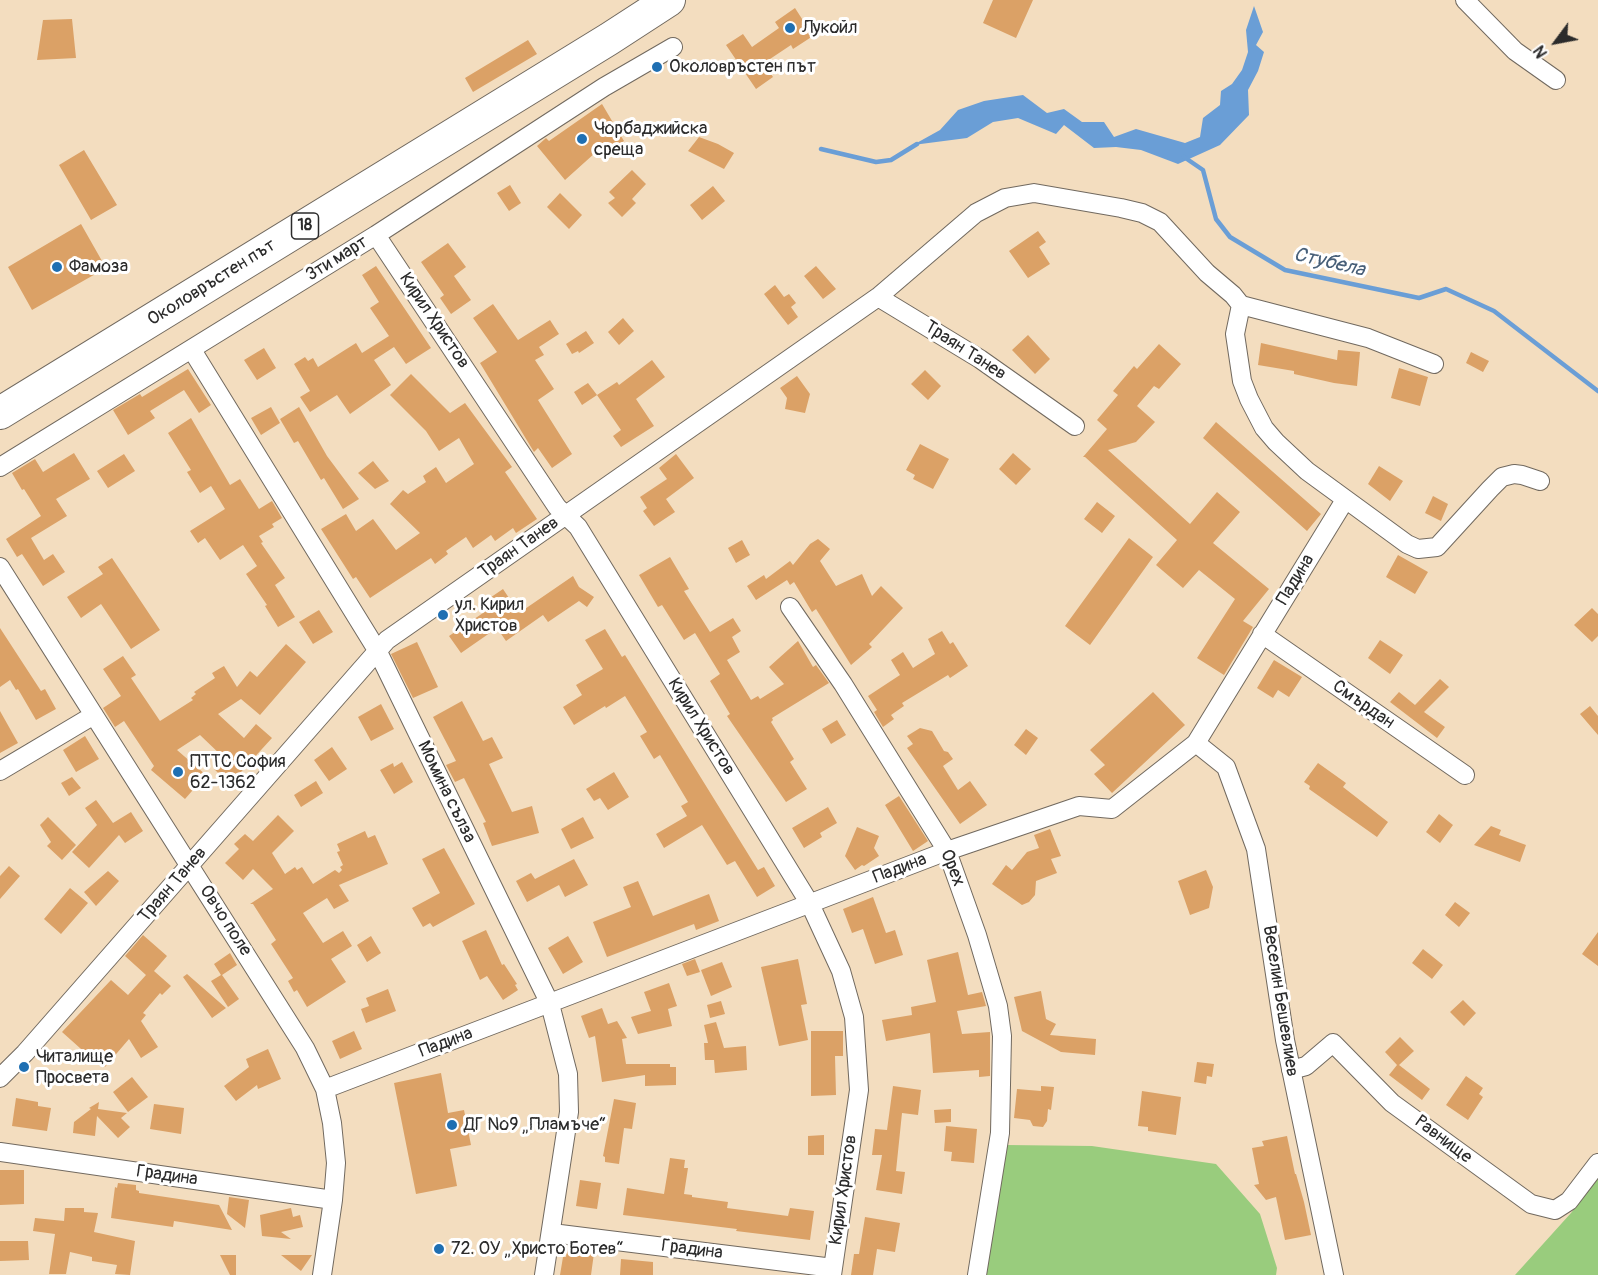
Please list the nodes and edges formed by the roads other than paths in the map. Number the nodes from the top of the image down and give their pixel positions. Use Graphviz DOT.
graph roads {
  1 [pos="669,0"];
  2 [pos="1465,0"];
  3 [pos="673,48"];
  4 [pos="1556,80"];
  5 [pos="376,235"];
  6 [pos="878,297"];
  7 [pos="1241,305"];
  8 [pos="192,350"];
  9 [pos="1434,364"];
  10 [pos="0,413"];
  11 [pos="1075,426"];
  12 [pos="0,467"];
  13 [pos="1540,481"];
  14 [pos="1345,500"];
  15 [pos="566,516"];
  16 [pos="0,567"];
  17 [pos="790,607"];
  18 [pos="1262,634"];
  19 [pos="377,650"];
  20 [pos="94,715"];
  21 [pos="1196,743"];
  22 [pos="0,771"];
  23 [pos="1465,775"];
  24 [pos="947,851"];
  25 [pos="189,866"];
  26 [pos="810,904"];
  27 [pos="550,1004"];
  28 [pos="1291,1070"];
  29 [pos="0,1078"];
  30 [pos="325,1089"];
  31 [pos="0,1152"];
  32 [pos="1598,1163"];
  33 [pos="333,1200"];
  34 [pos="552,1233"];
  35 [pos="832,1272"];
  36 [pos="322,1275"];
  37 [pos="544,1275"];
  38 [pos="977,1275"];
  39 [pos="1334,1275"];
  1 -- 10 [label="highway, Околовръстен път / 18"];
  2 -- 4 [label="street"];
  3 -- 5 [label="street, 3ти март"];
  5 -- 8 [label="street, 3ти март"];
  5 -- 15 [label="street, Кирил Христов"];
  6 -- 7 [label="street"];
  6 -- 11 [label="street, Траян Танев"];
  6 -- 15 [label="street, Траян Танев"];
  7 -- 9 [label="street"];
  7 -- 14 [label="street"];
  8 -- 12 [label="street, 3ти март"];
  8 -- 19 [label="street, Момина сълза"];
  13 -- 14 [label="street"];
  14 -- 18 [label="street, Падина"];
  15 -- 19 [label="street, Траян Танев"];
  15 -- 26 [label="street, Кирил Христов"];
  16 -- 20 [label="street, Овчо поле"];
  17 -- 24 [label="street, Орех"];
  18 -- 21 [label="street, Падина"];
  18 -- 23 [label="street, Смърдан"];
  19 -- 25 [label="street, Траян Танев"];
  19 -- 27 [label="street, Момина сълза"];
  20 -- 22 [label="street"];
  20 -- 25 [label="street, Овчо поле"];
  21 -- 24 [label="street, Падина"];
  21 -- 28 [label="street, Веселин Бешевлиев"];
  24 -- 26 [label="street, Падина"];
  24 -- 38 [label="street, Орех"];
  25 -- 29 [label="street, Траян Танев"];
  25 -- 30 [label="street, Овчо поле"];
  26 -- 27 [label="street, Падина"];
  26 -- 35 [label="street, Кирил Христов"];
  27 -- 30 [label="street, Падина"];
  27 -- 34 [label="street, Момина сълза"];
  28 -- 32 [label="street, Равнище"];
  28 -- 39 [label="street, Веселин Бешевлиев"];
  30 -- 33 [label="street, Овчо поле"];
  31 -- 33 [label="street, Градина"];
  33 -- 36 [label="street, Овчо поле"];
  34 -- 35 [label="street, Градина"];
  34 -- 37 [label="street, Момина сълза"];
}
